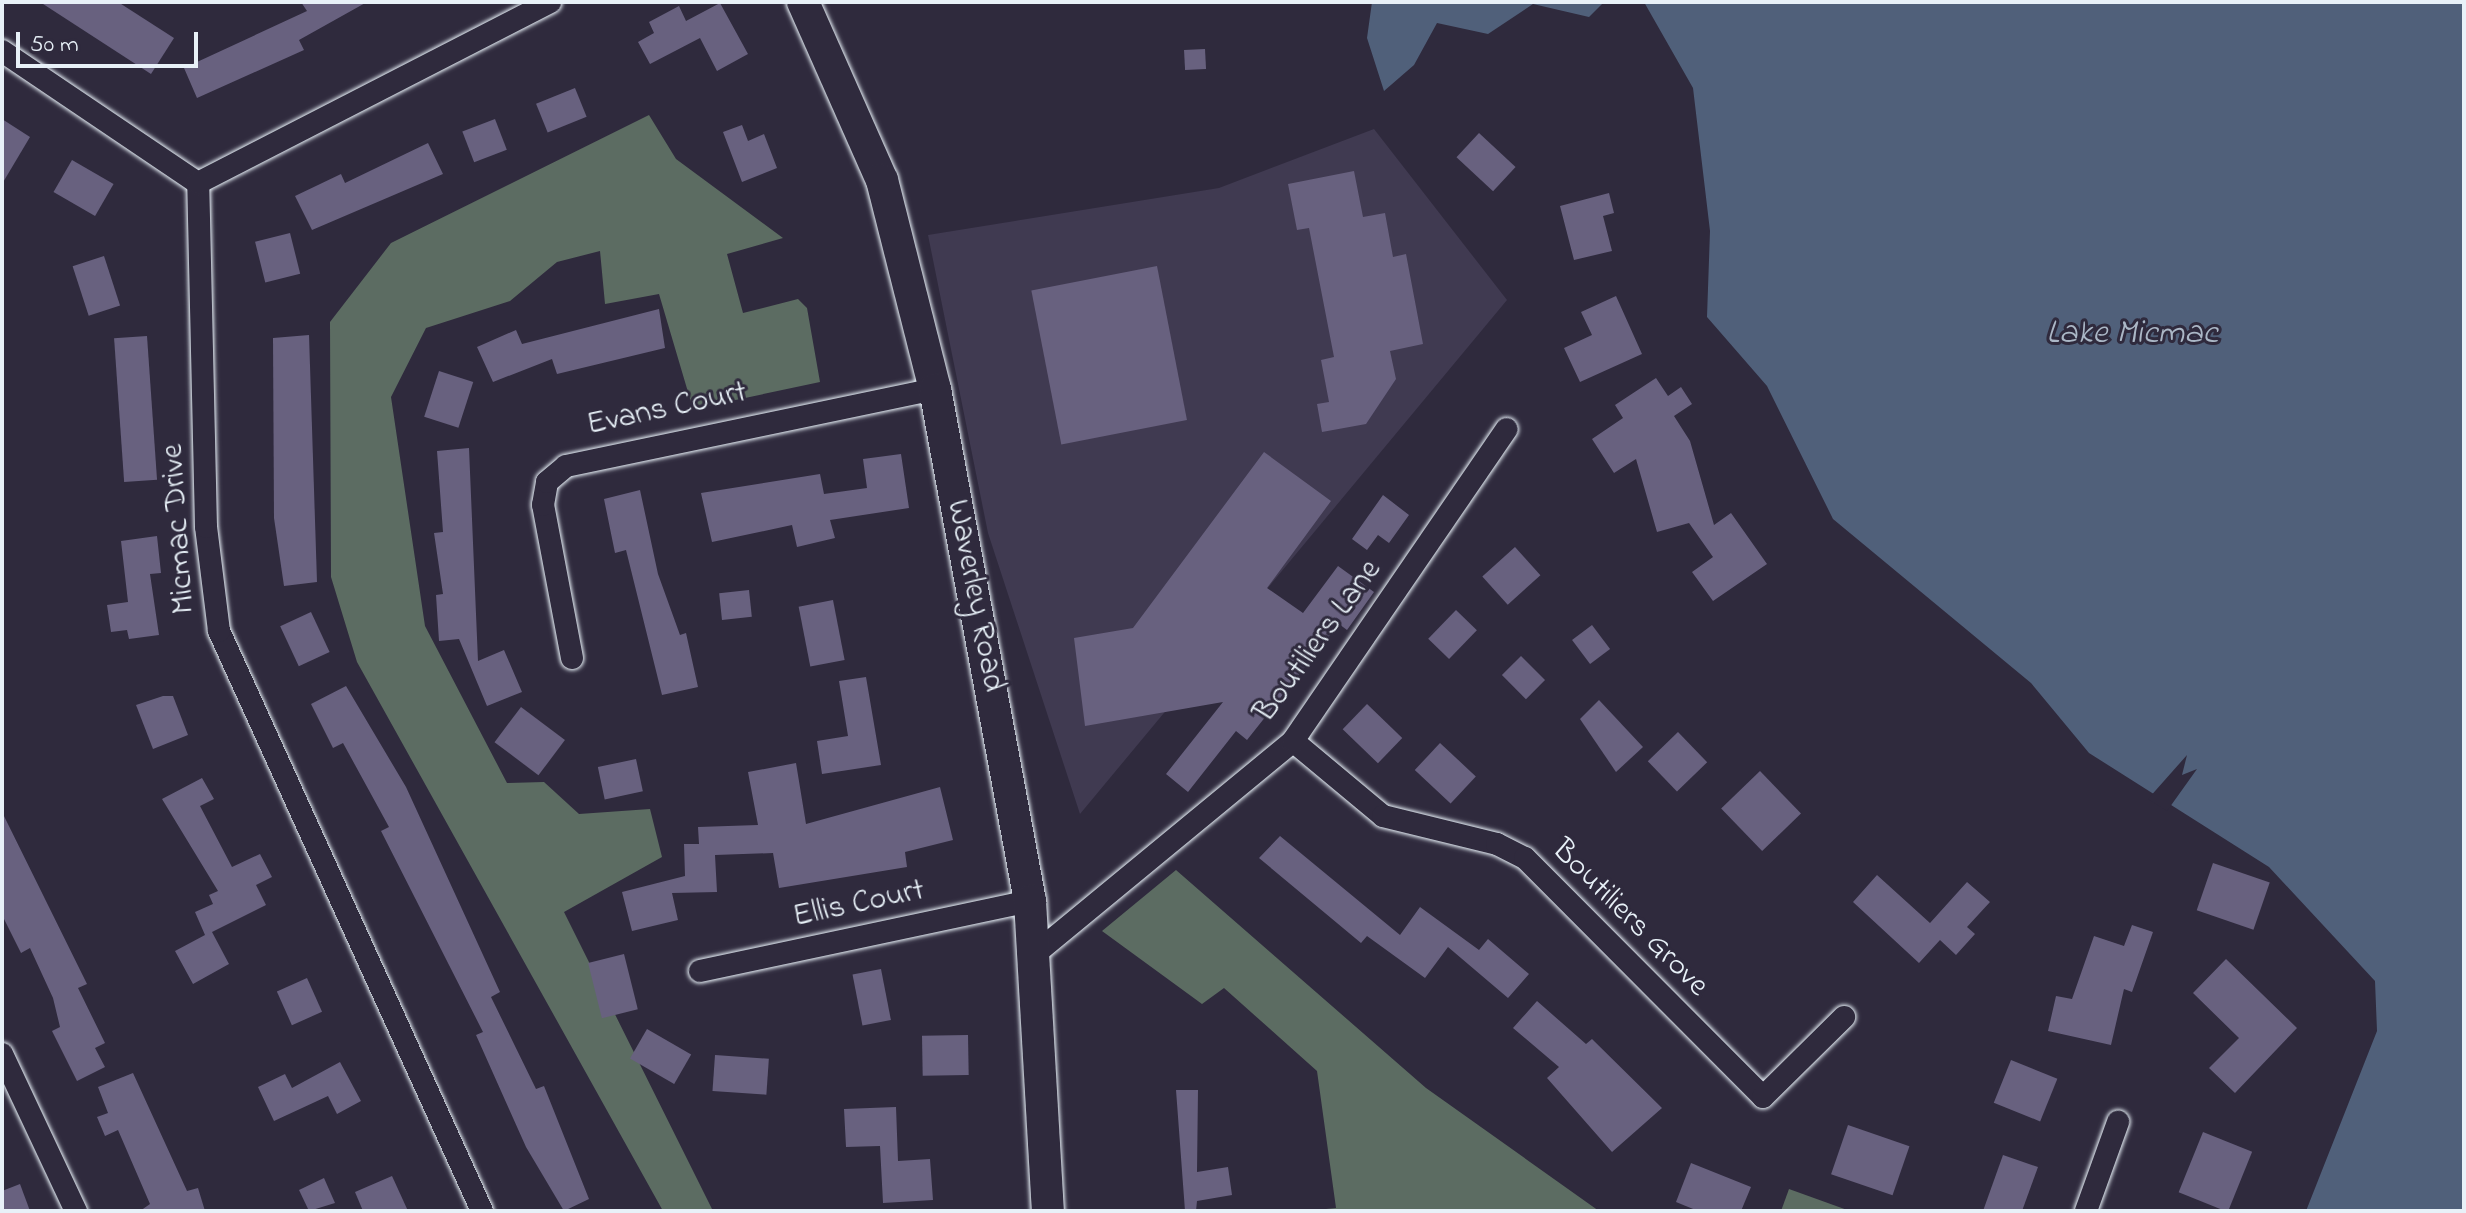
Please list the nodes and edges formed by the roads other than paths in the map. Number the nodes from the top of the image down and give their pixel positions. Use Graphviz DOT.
graph roads {
  1 [pos="550,2"];
  2 [pos="803,2"];
  3 [pos="2,51"];
  4 [pos="198,183"];
  5 [pos="935,389"];
  6 [pos="1507,429"];
  7 [pos="572,658"];
  8 [pos="1293,741"];
  9 [pos="1030,901"];
  10 [pos="1036,953"];
  11 [pos="700,971"];
  12 [pos="1844,1017"];
  13 [pos="2,1054"];
  14 [pos="2118,1122"];
  15 [pos="76,1211"];
  16 [pos="482,1211"];
  17 [pos="1048,1211"];
  18 [pos="2086,1211"];
  1 -- 4 [label="street"];
  2 -- 5 [label="main road, Waverley Road"];
  3 -- 4 [label="street"];
  4 -- 16 [label="street, Micmac Drive"];
  5 -- 7 [label="street, Evans Court"];
  5 -- 9 [label="main road, Waverley Road"];
  6 -- 8 [label="street, Boutiliers Lane"];
  8 -- 10 [label="street, Boutiliers Lane"];
  8 -- 12 [label="street, Boutiliers Grove"];
  9 -- 10 [label="main road, Waverley Road"];
  9 -- 11 [label="street, Ellis Court"];
  10 -- 17 [label="main road, Waverley Road"];
  13 -- 15 [label="street"];
  14 -- 18 [label="street"];
}
